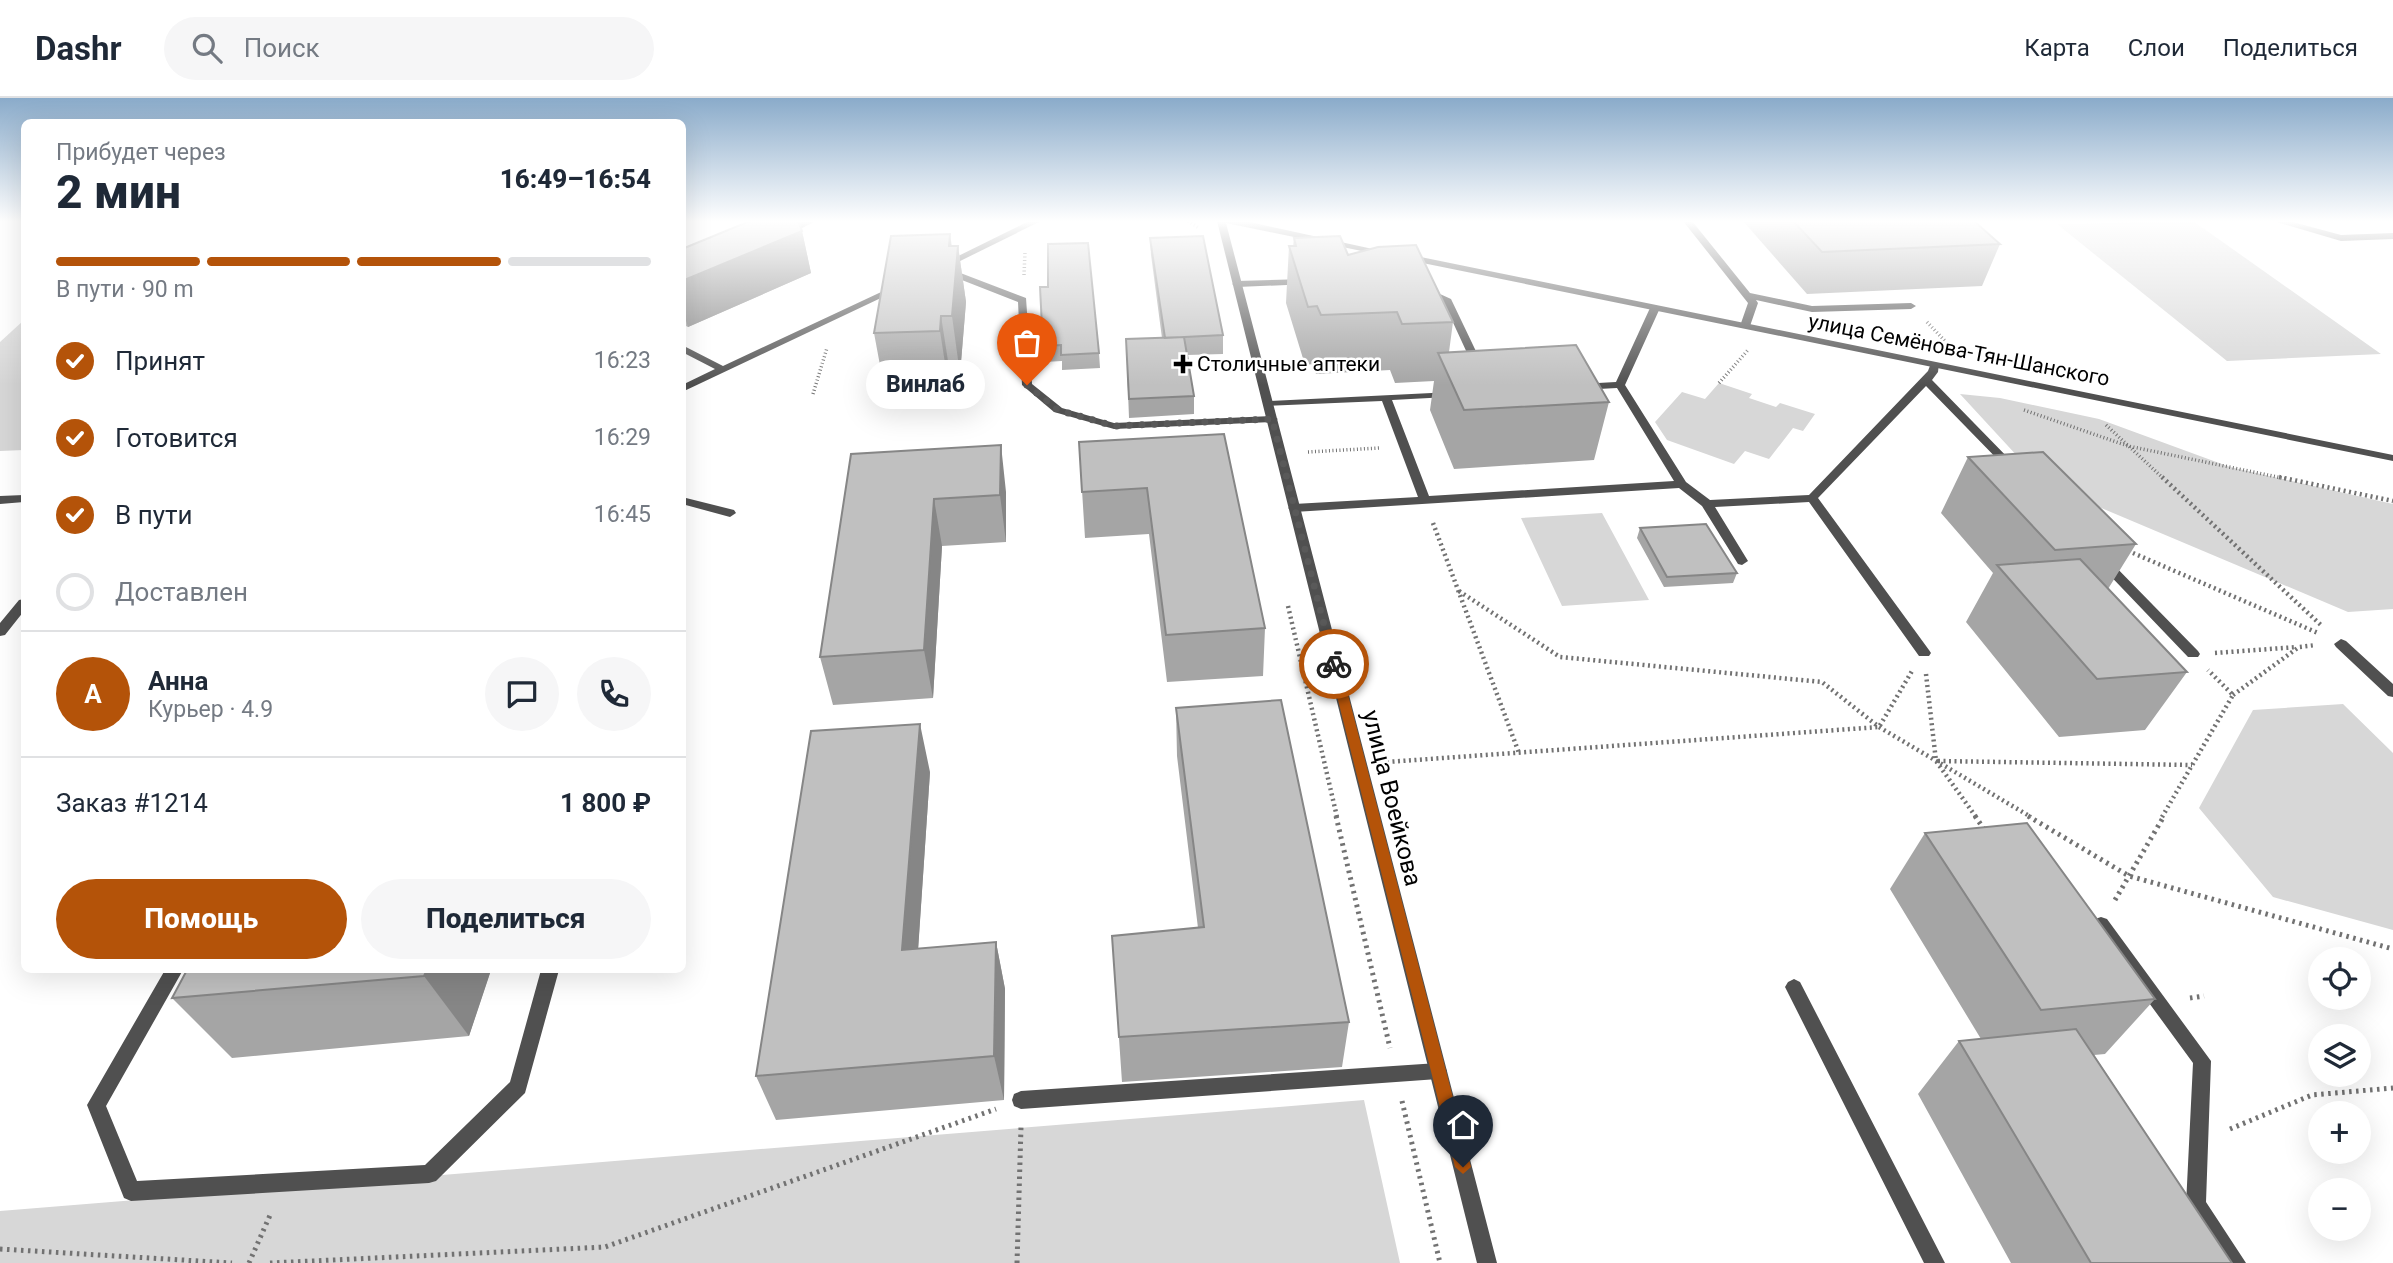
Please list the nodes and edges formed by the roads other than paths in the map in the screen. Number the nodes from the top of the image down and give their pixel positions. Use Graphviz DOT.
graph roads {
  1 [pos="958,275"];
  2 [pos="1235,275"];
  3 [pos="1494,275"];
  4 [pos="1731,275"];
  5 [pos="1316,282"];
  6 [pos="904,284"];
  7 [pos="1237,284"];
  8 [pos="1416,286"];
  9 [pos="1747,295"];
  10 [pos="1911,306"];
  11 [pos="1655,308"];
  12 [pos="1745,326"];
  13 [pos="686,350"];
  14 [pos="1935,365"];
  15 [pos="724,370"];
  16 [pos="1926,380"];
  17 [pos="1485,381"];
  18 [pos="1620,385"];
  19 [pos="686,387"];
  20 [pos="1568,388"];
  21 [pos="1465,394"];
  22 [pos="1386,398"];
  23 [pos="1270,412"];
  24 [pos="2393,457"];
  25 [pos="2023,479"];
  26 [pos="1682,484"];
  27 [pos="1812,498"];
  28 [pos="21,499"];
  29 [pos="0,500"];
  30 [pos="1425,500"];
  31 [pos="686,501"];
  32 [pos="1707,504"];
  33 [pos="1294,508"];
  34 [pos="730,513"];
  35 [pos="2090,548"];
  36 [pos="1742,561"];
  37 [pos="21,607"];
  38 [pos="0,632"];
  39 [pos="2341,643"];
  40 [pos="1924,653"];
  41 [pos="2193,654"];
  42 [pos="2393,692"];
  43 [pos="2101,924"];
  44 [pos="172,973"];
  45 [pos="549,973"];
  46 [pos="1794,987"];
  47 [pos="1438,1071"];
  48 [pos="1021,1100"];
  49 [pos="1488,1263"];
  50 [pos="1935,1263"];
  51 [pos="2236,1263"];
  1 -- 23 [label="street"];
  2 -- 7 [label="street, улица Воейкова"];
  3 -- 11 [label="street, улица Семёнова-Тян-Шанского"];
  4 -- 9 [label="street"];
  5 -- 7 [label="street"];
  6 -- 15 [label="street"];
  7 -- 23 [label="street, улица Воейкова"];
  8 -- 17 [label="street"];
  9 -- 10 [label="street"];
  9 -- 12 [label="street"];
  11 -- 12 [label="street, улица Семёнова-Тян-Шанского"];
  11 -- 18 [label="street"];
  12 -- 14 [label="street, улица Семёнова-Тян-Шанского"];
  13 -- 15 [label="street"];
  14 -- 16 [label="street"];
  14 -- 24 [label="street, улица Семёнова-Тян-Шанского"];
  15 -- 19 [label="street"];
  16 -- 25 [label="street"];
  16 -- 27 [label="street"];
  18 -- 20 [label="street"];
  18 -- 26 [label="street"];
  21 -- 22 [label="street"];
  22 -- 23 [label="street"];
  22 -- 30 [label="street"];
  23 -- 33 [label="street, улица Воейкова"];
  26 -- 30 [label="street"];
  26 -- 32 [label="street"];
  27 -- 32 [label="street"];
  27 -- 40 [label="street"];
  28 -- 29 [label="street"];
  30 -- 33 [label="street"];
  31 -- 34 [label="street"];
  32 -- 36 [label="street"];
  33 -- 47 [label="street, улица Воейкова"];
  35 -- 41 [label="street"];
  37 -- 38 [label="street"];
  39 -- 42 [label="street"];
  43 -- 51 [label="street"];
  44 -- 45 [label="street"];
  46 -- 50 [label="street"];
  47 -- 48 [label="street"];
  47 -- 49 [label="street, улица Воейкова"];
}
